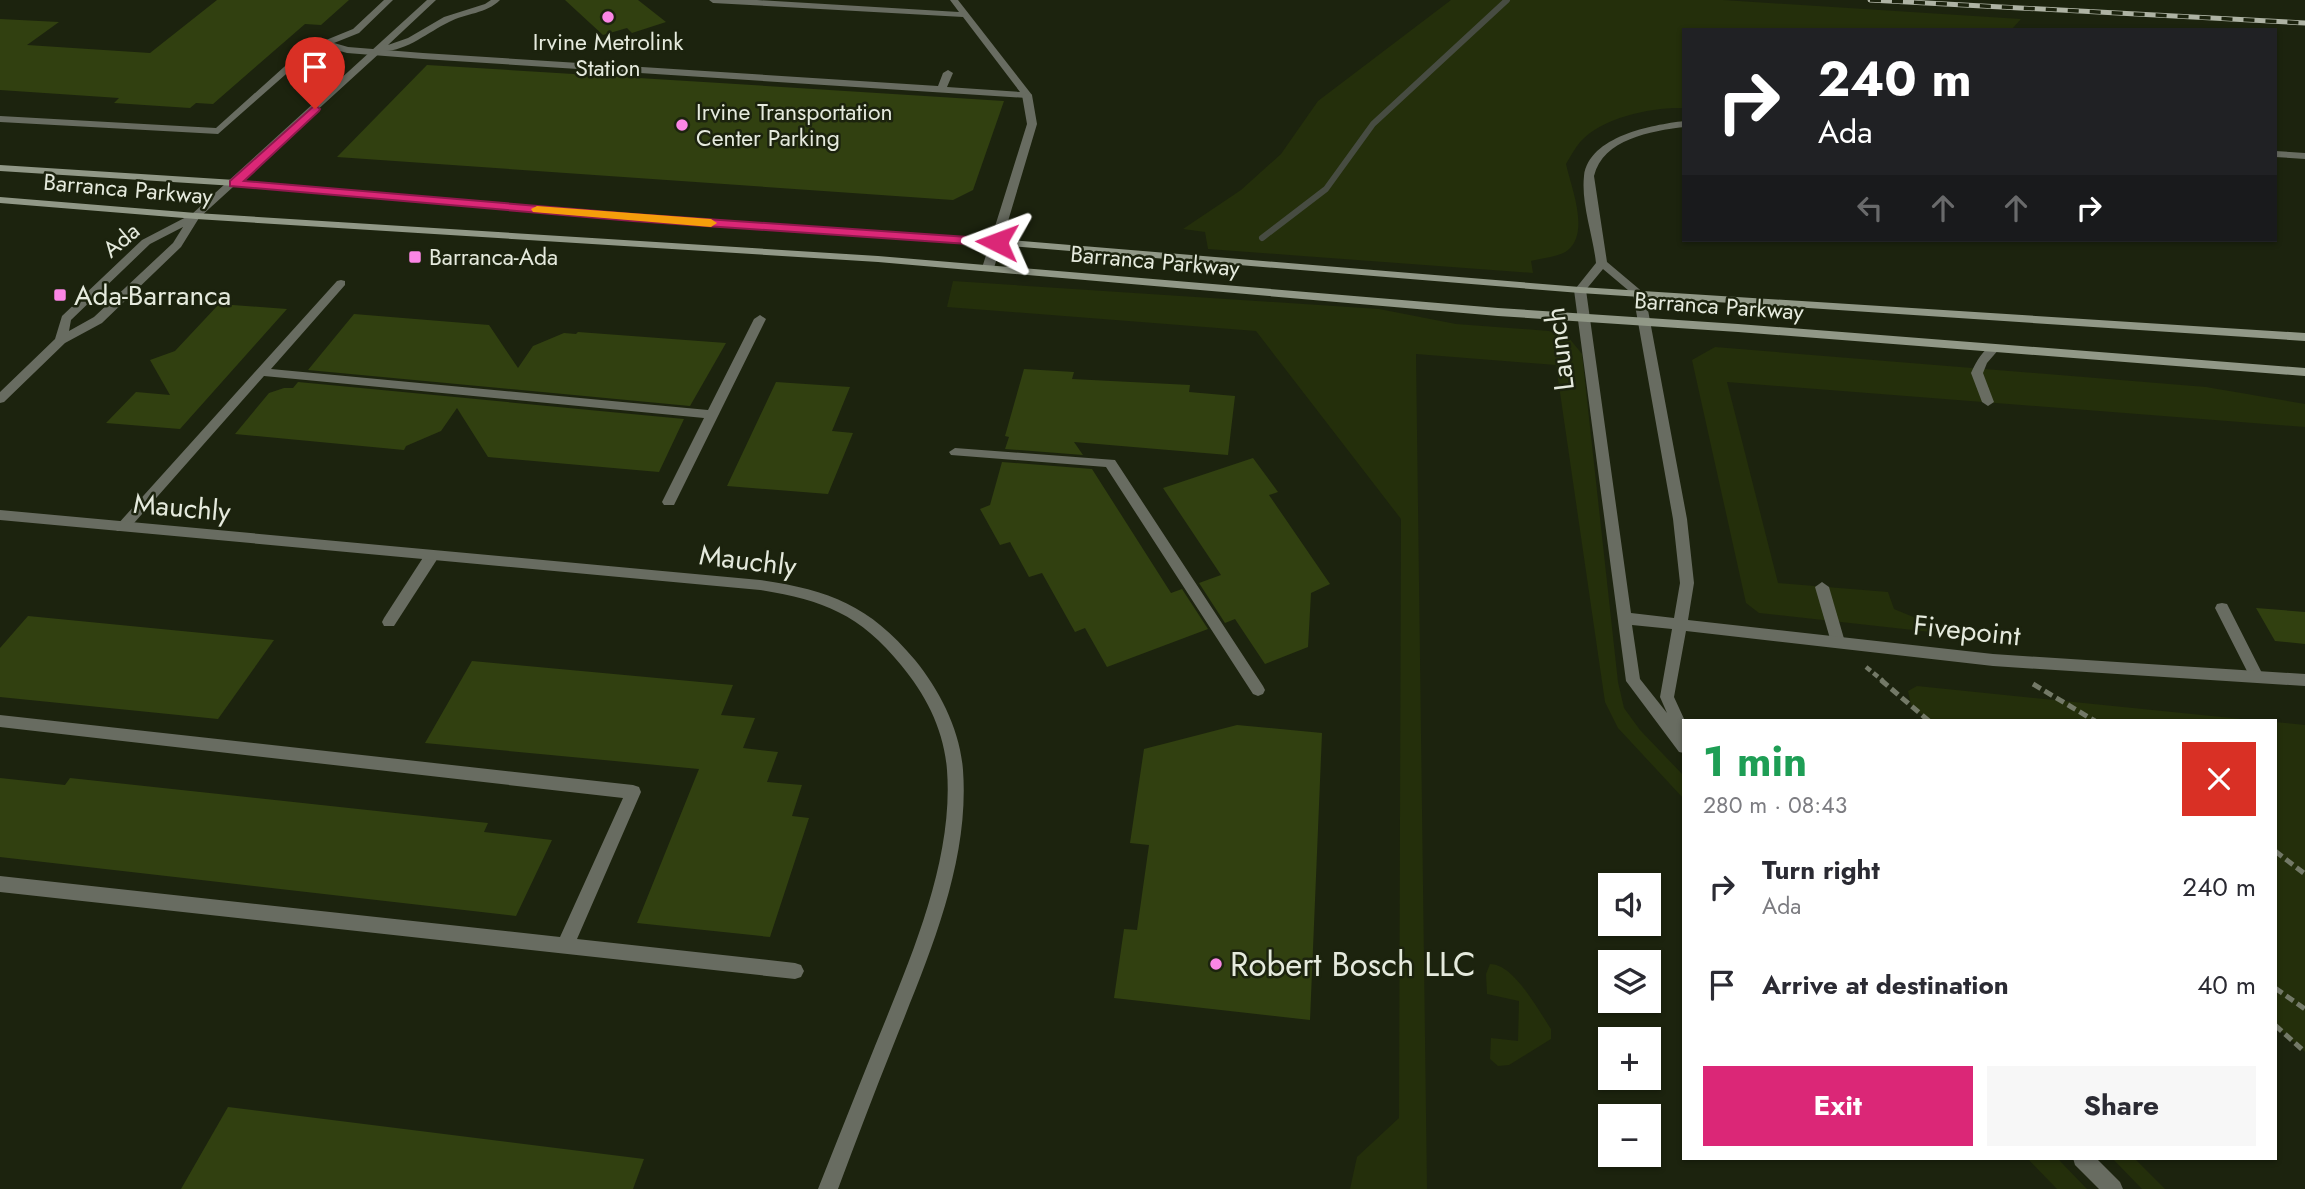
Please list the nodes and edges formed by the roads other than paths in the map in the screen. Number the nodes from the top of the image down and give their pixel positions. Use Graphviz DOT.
graph roads {
  1 [pos="388,0"];
  2 [pos="432,0"];
  3 [pos="496,0"];
  4 [pos="713,0"];
  5 [pos="954,0"];
  6 [pos="967,15"];
  7 [pos="323,43"];
  8 [pos="377,52"];
  9 [pos="948,73"];
  10 [pos="942,89"];
  11 [pos="1027,95"];
  12 [pos="0,119"];
  13 [pos="1682,124"];
  14 [pos="2277,155"];
  15 [pos="2305,156"];
  16 [pos="0,168"];
  17 [pos="234,183"];
  18 [pos="0,200"];
  19 [pos="196,216"];
  20 [pos="997,242"];
  21 [pos="1602,263"];
  22 [pos="988,268"];
  23 [pos="341,283"];
  24 [pos="1580,290"];
  25 [pos="1639,294"];
  26 [pos="1581,318"];
  27 [pos="760,319"];
  28 [pos="1642,322"];
  29 [pos="2305,337"];
  30 [pos="61,340"];
  31 [pos="1994,348"];
  32 [pos="262,372"];
  33 [pos="2305,372"];
  34 [pos="0,399"];
  35 [pos="1988,402"];
  36 [pos="712,415"];
  37 [pos="955,452"];
  38 [pos="669,502"];
  39 [pos="0,515"];
  40 [pos="122,528"];
  41 [pos="431,557"];
  42 [pos="1822,587"];
  43 [pos="2221,608"];
  44 [pos="1624,618"];
  45 [pos="389,622"];
  46 [pos="1679,624"];
  47 [pos="1838,642"];
  48 [pos="2257,677"];
  49 [pos="2305,680"];
  50 [pos="1258,690"];
  51 [pos="0,721"];
  52 [pos="1682,731"];
  53 [pos="1682,744"];
  54 [pos="0,884"];
  55 [pos="565,946"];
  56 [pos="795,971"];
  57 [pos="2084,1160"];
  58 [pos="828,1189"];
  59 [pos="2113,1189"];
  1 -- 7 [label="street"];
  2 -- 8 [label="street, Ada"];
  3 -- 8 [label="street"];
  4 -- 6 [label="street"];
  5 -- 6 [label="street"];
  6 -- 11 [label="street"];
  7 -- 8 [label="street"];
  7 -- 12 [label="street"];
  8 -- 10 [label="street"];
  8 -- 17 [label="street, Ada"];
  9 -- 10 [label="street"];
  10 -- 11 [label="street"];
  11 -- 20 [label="street"];
  13 -- 21 [label="street"];
  14 -- 15 [label="street"];
  16 -- 17 [label="main road, Barranca Parkway"];
  17 -- 19 [label="street, Ada"];
  17 -- 20 [label="main road, Barranca Parkway"];
  18 -- 19 [label="main road, Barranca Parkway"];
  19 -- 22 [label="main road, Barranca Parkway"];
  19 -- 30 [label="street, Ada"];
  19 -- 30 [label="street, Ada"];
  20 -- 22 [label="street"];
  20 -- 24 [label="main road, Barranca Parkway"];
  21 -- 24 [label="street, Launch"];
  21 -- 25 [label="street"];
  22 -- 26 [label="main road, Barranca Parkway"];
  23 -- 32 [label="street"];
  24 -- 25 [label="main road, Barranca Parkway"];
  24 -- 26 [label="street, Launch"];
  25 -- 28 [label="street"];
  25 -- 29 [label="main road, Barranca Parkway"];
  26 -- 28 [label="main road, Barranca Parkway"];
  26 -- 44 [label="street, Launch"];
  27 -- 36 [label="street"];
  28 -- 31 [label="main road, Barranca Parkway"];
  28 -- 46 [label="street"];
  30 -- 34 [label="street, Ada"];
  31 -- 33 [label="main road, Barranca Parkway"];
  31 -- 35 [label="street"];
  32 -- 36 [label="street"];
  32 -- 40 [label="street"];
  36 -- 38 [label="street"];
  37 -- 50 [label="street"];
  39 -- 40 [label="street, Mauchly"];
  40 -- 41 [label="street, Mauchly"];
  41 -- 45 [label="street"];
  41 -- 58 [label="street, Mauchly"];
  42 -- 47 [label="street"];
  43 -- 48 [label="street"];
  44 -- 46 [label="street, Fivepoint"];
  44 -- 53 [label="street, Launch"];
  46 -- 47 [label="street, Fivepoint"];
  46 -- 52 [label="street"];
  47 -- 48 [label="street, Fivepoint"];
  48 -- 49 [label="street, Fivepoint"];
  51 -- 55 [label="street"];
  54 -- 55 [label="street"];
  55 -- 56 [label="street"];
  57 -- 59 [label="street"];
}
